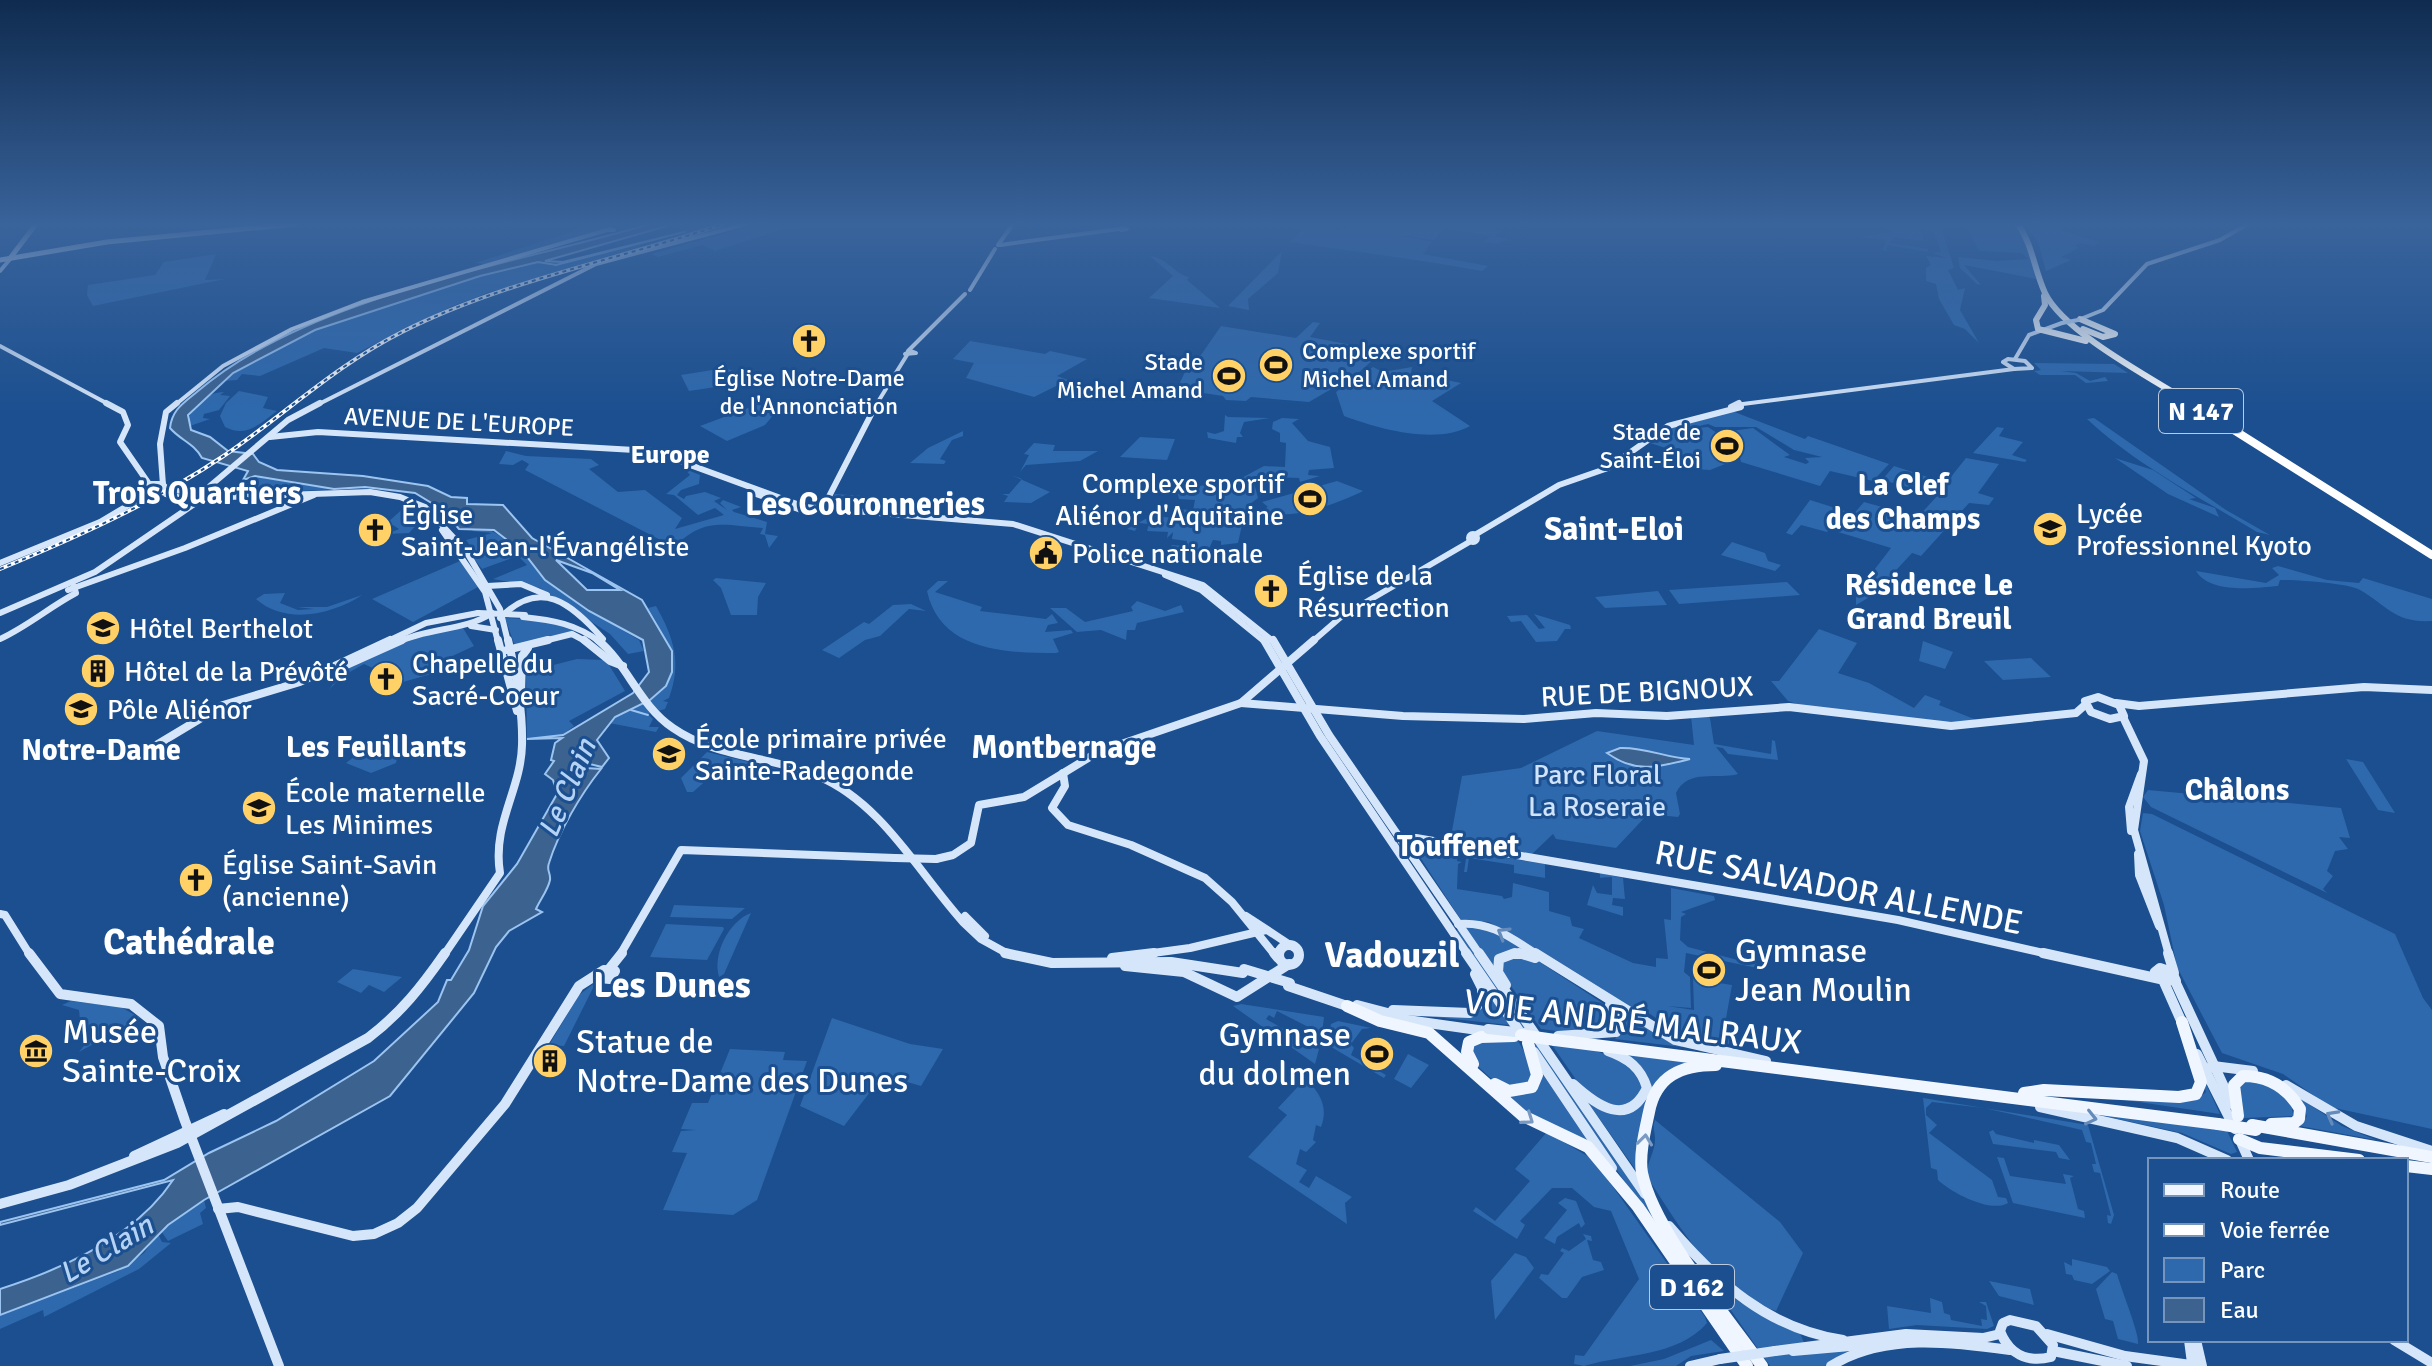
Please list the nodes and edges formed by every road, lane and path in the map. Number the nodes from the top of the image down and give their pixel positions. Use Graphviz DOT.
graph roads {
  1 [pos="411,288"];
  2 [pos="549,288"];
  3 [pos="971,288"];
  4 [pos="2044,288"];
  5 [pos="2048,288"];
  6 [pos="2124,288"];
  7 [pos="2046,295"];
  8 [pos="2081,319"];
  9 [pos="2065,320"];
  10 [pos="2041,327"];
  11 [pos="0,347"];
  12 [pos="2112,355"];
  13 [pos="2023,358"];
  14 [pos="2134,366"];
  15 [pos="2004,367"];
  16 [pos="277,435"];
  17 [pos="618,449"];
  18 [pos="221,476"];
  19 [pos="161,489"];
  20 [pos="196,491"];
  21 [pos="208,493"];
  22 [pos="315,493"];
  23 [pos="198,500"];
  24 [pos="184,502"];
  25 [pos="125,508"];
  26 [pos="821,511"];
  27 [pos="1005,525"];
  28 [pos="2432,554"];
  29 [pos="0,563"];
  30 [pos="486,586"];
  31 [pos="73,587"];
  32 [pos="54,595"];
  33 [pos="558,604"];
  34 [pos="498,605"];
  35 [pos="0,612"];
  36 [pos="491,613"];
  37 [pos="477,614"];
  38 [pos="502,616"];
  39 [pos="524,616"];
  40 [pos="461,625"];
  41 [pos="495,627"];
  42 [pos="0,639"];
  43 [pos="603,639"];
  44 [pos="531,646"];
  45 [pos="501,650"];
  46 [pos="511,650"];
  47 [pos="610,652"];
  48 [pos="1278,656"];
  49 [pos="1296,656"];
  50 [pos="1284,666"];
  51 [pos="334,669"];
  52 [pos="514,669"];
  53 [pos="2432,690"];
  54 [pos="515,691"];
  55 [pos="257,696"];
  56 [pos="1298,696"];
  57 [pos="519,703"];
  58 [pos="1241,703"];
  59 [pos="2116,703"];
  60 [pos="2085,705"];
  61 [pos="2139,706"];
  62 [pos="1284,707"];
  63 [pos="1308,709"];
  64 [pos="2124,715"];
  65 [pos="2053,716"];
  66 [pos="519,717"];
  67 [pos="2102,717"];
  68 [pos="2134,737"];
  69 [pos="716,746"];
  70 [pos="148,750"];
  71 [pos="1063,773"];
  72 [pos="1417,840"];
  73 [pos="1398,841"];
  74 [pos="2145,883"];
  75 [pos="0,914"];
  76 [pos="1244,916"];
  77 [pos="1454,925"];
  78 [pos="1260,931"];
  79 [pos="1239,935"];
  80 [pos="2163,935"];
  81 [pos="1459,942"];
  82 [pos="1293,947"];
  83 [pos="1112,958"];
  84 [pos="1278,958"];
  85 [pos="1087,963"];
  86 [pos="1289,964"];
  87 [pos="2094,964"];
  88 [pos="1244,971"];
  89 [pos="2165,977"];
  90 [pos="1289,985"];
  91 [pos="1347,1006"];
  92 [pos="1363,1007"];
  93 [pos="1522,1016"];
  94 [pos="2182,1022"];
  95 [pos="1488,1030"];
  96 [pos="1554,1038"];
  97 [pos="1524,1039"];
  98 [pos="1772,1064"];
  99 [pos="2209,1068"];
  100 [pos="1562,1074"];
  101 [pos="1960,1089"];
  102 [pos="2024,1093"];
  103 [pos="2218,1122"];
  104 [pos="2249,1123"];
  105 [pos="190,1133"];
  106 [pos="2239,1139"];
  107 [pos="2284,1151"];
  108 [pos="2220,1157"];
  109 [pos="2432,1157"];
  110 [pos="2258,1158"];
  111 [pos="2342,1158"];
  112 [pos="2408,1166"];
  113 [pos="2432,1169"];
  114 [pos="0,1204"];
  115 [pos="1638,1207"];
  116 [pos="218,1209"];
  117 [pos="1660,1214"];
  118 [pos="1805,1332"];
  119 [pos="2000,1334"];
  120 [pos="2047,1334"];
  121 [pos="1843,1340"];
  122 [pos="2193,1342"];
  123 [pos="2397,1342"];
  124 [pos="1935,1344"];
  125 [pos="1809,1348"];
  126 [pos="2010,1350"];
  127 [pos="2053,1351"];
  128 [pos="2432,1363"];
  129 [pos="1695,1364"];
  130 [pos="2197,1365"];
  131 [pos="279,1366"];
  132 [pos="1745,1366"];
  133 [pos="1762,1366"];
  134 [pos="1831,1366"];
  135 [pos="2127,1366"];
  1 -- 19 [label="main road"];
  2 -- 16 [label="main road"];
  3 -- 26 [label="main road"];
  4 -- 7 [label="highway, N 147"];
  5 -- 9 [label="highway, N 147"];
  6 -- 8 [label="main road"];
  7 -- 10 [label="highway"];
  7 -- 12 [label="highway, N 147"];
  8 -- 9 [label="main road, bridge"];
  8 -- 9 [label="highway"];
  8 -- 14 [label="highway"];
  9 -- 10 [label="main road"];
  9 -- 14 [label="highway, N 147"];
  10 -- 12 [label="highway"];
  10 -- 13 [label="main road"];
  11 -- 19 [label="main road"];
  12 -- 28 [label="highway, N 147"];
  13 -- 15 [label="main road"];
  13 -- 15 [label="main road"];
  14 -- 28 [label="highway, N 147"];
  15 -- 49 [label="main road"];
  16 -- 17 [label="main road, AVENUE DE L'EUROPE / D 162"];
  16 -- 18 [label="main road"];
  17 -- 26 [label="main road, AVENUE DE L'EUROPE / D 162"];
  17 -- 26 [label="main road, AVENUE DE L'EUROPE / D 162"];
  18 -- 20 [label="main road"];
  18 -- 21 [label="main road"];
  19 -- 20 [label="main road"];
  19 -- 24 [label="main road"];
  19 -- 25 [label="main road"];
  19 -- 25 [label="main road"];
  20 -- 21 [label="main road"];
  20 -- 24 [label="main road"];
  21 -- 22 [label="main road"];
  21 -- 23 [label="main road"];
  22 -- 23 [label="main road"];
  22 -- 30 [label="main road"];
  22 -- 31 [label="main road"];
  23 -- 24 [label="main road"];
  23 -- 31 [label="main road"];
  24 -- 31 [label="main road"];
  25 -- 29 [label="main road"];
  26 -- 27 [label="main road, D 162"];
  27 -- 48 [label="main road, D 162"];
  27 -- 48 [label="main road, D 162"];
  30 -- 33 [label="main road"];
  30 -- 34 [label="main road"];
  30 -- 36 [label="main road"];
  31 -- 32 [label="main road"];
  31 -- 32 [label="main road"];
  32 -- 35 [label="main road"];
  32 -- 42 [label="main road"];
  33 -- 38 [label="main road"];
  33 -- 43 [label="main road"];
  34 -- 36 [label="main road"];
  34 -- 38 [label="main road"];
  36 -- 40 [label="main road"];
  36 -- 41 [label="main road"];
  37 -- 39 [label="main road, VOIE ANDRÉ MALRAUX, bridge"];
  37 -- 51 [label="main road, VOIE ANDRÉ MALRAUX"];
  37 -- 55 [label="main road, VOIE ANDRÉ MALRAUX"];
  38 -- 41 [label="main road"];
  38 -- 46 [label="main road"];
  39 -- 43 [label="main road, VOIE ANDRÉ MALRAUX"];
  39 -- 47 [label="main road, VOIE ANDRÉ MALRAUX"];
  40 -- 41 [label="main road"];
  40 -- 51 [label="main road"];
  41 -- 45 [label="main road"];
  43 -- 47 [label="main road, VOIE ANDRÉ MALRAUX"];
  44 -- 46 [label="main road"];
  44 -- 47 [label="main road"];
  44 -- 52 [label="main road"];
  45 -- 46 [label="main road"];
  45 -- 52 [label="main road"];
  46 -- 52 [label="main road"];
  47 -- 69 [label="main road, VOIE ANDRÉ MALRAUX"];
  47 -- 69 [label="main road, VOIE ANDRÉ MALRAUX"];
  48 -- 49 [label="main road"];
  48 -- 50 [label="main road, D 162"];
  49 -- 50 [label="main road"];
  50 -- 56 [label="main road, D 162"];
  50 -- 58 [label="main road"];
  50 -- 63 [label="main road, D 162"];
  51 -- 55 [label="main road, VOIE ANDRÉ MALRAUX"];
  52 -- 54 [label="main road"];
  52 -- 57 [label="main road"];
  53 -- 61 [label="main road"];
  54 -- 57 [label="main road"];
  54 -- 66 [label="main road"];
  55 -- 70 [label="main road, VOIE ANDRÉ MALRAUX"];
  56 -- 62 [label="main road"];
  56 -- 63 [label="main road, D 162"];
  57 -- 66 [label="main road"];
  58 -- 62 [label="main road, RUE DE BIGNOUX"];
  58 -- 71 [label="main road"];
  59 -- 60 [label="main road, RUE DE BIGNOUX"];
  59 -- 61 [label="main road"];
  59 -- 64 [label="main road"];
  60 -- 65 [label="main road, RUE DE BIGNOUX"];
  60 -- 67 [label="main road"];
  61 -- 64 [label="main road"];
  62 -- 63 [label="main road, RUE DE BIGNOUX"];
  63 -- 65 [label="main road, RUE DE BIGNOUX"];
  63 -- 73 [label="main road, D 162"];
  64 -- 67 [label="main road, RUE DE BIGNOUX"];
  64 -- 68 [label="main road"];
  65 -- 67 [label="main road, RUE DE BIGNOUX"];
  66 -- 105 [label="main road"];
  67 -- 68 [label="main road"];
  68 -- 74 [label="main road"];
  69 -- 83 [label="main road, VOIE ANDRÉ MALRAUX"];
  69 -- 85 [label="main road, VOIE ANDRÉ MALRAUX"];
  71 -- 76 [label="main road"];
  71 -- 116 [label="main road, bridge"];
  72 -- 73 [label="main road, RUE SALVADOR ALLENDE"];
  72 -- 73 [label="main road"];
  72 -- 87 [label="main road, RUE SALVADOR ALLENDE"];
  73 -- 77 [label="main road, D 162"];
  74 -- 80 [label="main road"];
  74 -- 80 [label="main road"];
  75 -- 105 [label="main road"];
  76 -- 78 [label="main road"];
  76 -- 79 [label="main road"];
  77 -- 81 [label="main road, D 162"];
  77 -- 93 [label="main road, D 162"];
  98 -- 77 [label="main road, one-way"];
  78 -- 79 [label="main road"];
  78 -- 82 [label="main road"];
  78 -- 84 [label="main road"];
  79 -- 83 [label="main road"];
  80 -- 89 [label="main road"];
  81 -- 92 [label="main road"];
  81 -- 97 [label="main road, D 162"];
  82 -- 84 [label="main road"];
  82 -- 86 [label="main road"];
  83 -- 88 [label="main road, VOIE ANDRÉ MALRAUX"];
  84 -- 86 [label="main road"];
  85 -- 86 [label="main road"];
  85 -- 88 [label="main road, VOIE ANDRÉ MALRAUX"];
  87 -- 89 [label="main road, RUE SALVADOR ALLENDE"];
  87 -- 89 [label="main road, RUE SALVADOR ALLENDE"];
  88 -- 90 [label="main road, VOIE ANDRÉ MALRAUX, bridge"];
  89 -- 94 [label="main road"];
  89 -- 99 [label="main road"];
  90 -- 91 [label="main road, VOIE ANDRÉ MALRAUX"];
  90 -- 92 [label="main road, VOIE ANDRÉ MALRAUX"];
  91 -- 95 [label="main road, VOIE ANDRÉ MALRAUX"];
  91 -- 115 [label="main road, one-way"];
  92 -- 95 [label="main road, VOIE ANDRÉ MALRAUX"];
  93 -- 96 [label="main road"];
  93 -- 100 [label="main road, D 162"];
  94 -- 99 [label="main road"];
  94 -- 102 [label="main road"];
  95 -- 96 [label="main road, VOIE ANDRÉ MALRAUX, bridge"];
  95 -- 97 [label="main road, VOIE ANDRÉ MALRAUX, bridge"];
  96 -- 97 [label="main road, VOIE ANDRÉ MALRAUX, bridge"];
  96 -- 98 [label="main road, VOIE ANDRÉ MALRAUX"];
  96 -- 100 [label="main road"];
  97 -- 97 [label="main road"];
  97 -- 115 [label="main road, D 162"];
  98 -- 101 [label="main road, VOIE ANDRÉ MALRAUX"];
  98 -- 102 [label="main road, VOIE ANDRÉ MALRAUX"];
  117 -- 98 [label="main road, one-way"];
  99 -- 104 [label="main road"];
  99 -- 106 [label="main road"];
  109 -- 99 [label="main road, one-way"];
  100 -- 117 [label="main road, D 162"];
  101 -- 103 [label="main road, VOIE ANDRÉ MALRAUX"];
  101 -- 108 [label="main road, one-way"];
  102 -- 103 [label="main road, VOIE ANDRÉ MALRAUX"];
  103 -- 104 [label="main road, VOIE ANDRÉ MALRAUX, bridge"];
  104 -- 104 [label="main road"];
  104 -- 109 [label="main road, VOIE ANDRÉ MALRAUX"];
  104 -- 110 [label="main road"];
  105 -- 114 [label="main road"];
  105 -- 116 [label="main road"];
  106 -- 110 [label="main road"];
  107 -- 110 [label="main road"];
  107 -- 110 [label="main road"];
  107 -- 111 [label="main road"];
  112 -- 113 [label="main road"];
  115 -- 132 [label="main road, D 162"];
  116 -- 131 [label="main road"];
  117 -- 118 [label="main road"];
  117 -- 133 [label="main road, D 162"];
  118 -- 121 [label="main road"];
  118 -- 125 [label="main road"];
  119 -- 120 [label="main road"];
  119 -- 121 [label="main road"];
  119 -- 126 [label="main road"];
  120 -- 127 [label="main road"];
  120 -- 130 [label="main road"];
  121 -- 125 [label="main road"];
  122 -- 130 [label="main road"];
  123 -- 128 [label="main road"];
  124 -- 125 [label="main road"];
  124 -- 126 [label="main road"];
  124 -- 134 [label="main road"];
  125 -- 129 [label="main road, bridge"];
  126 -- 127 [label="main road"];
  127 -- 135 [label="main road"];
}
